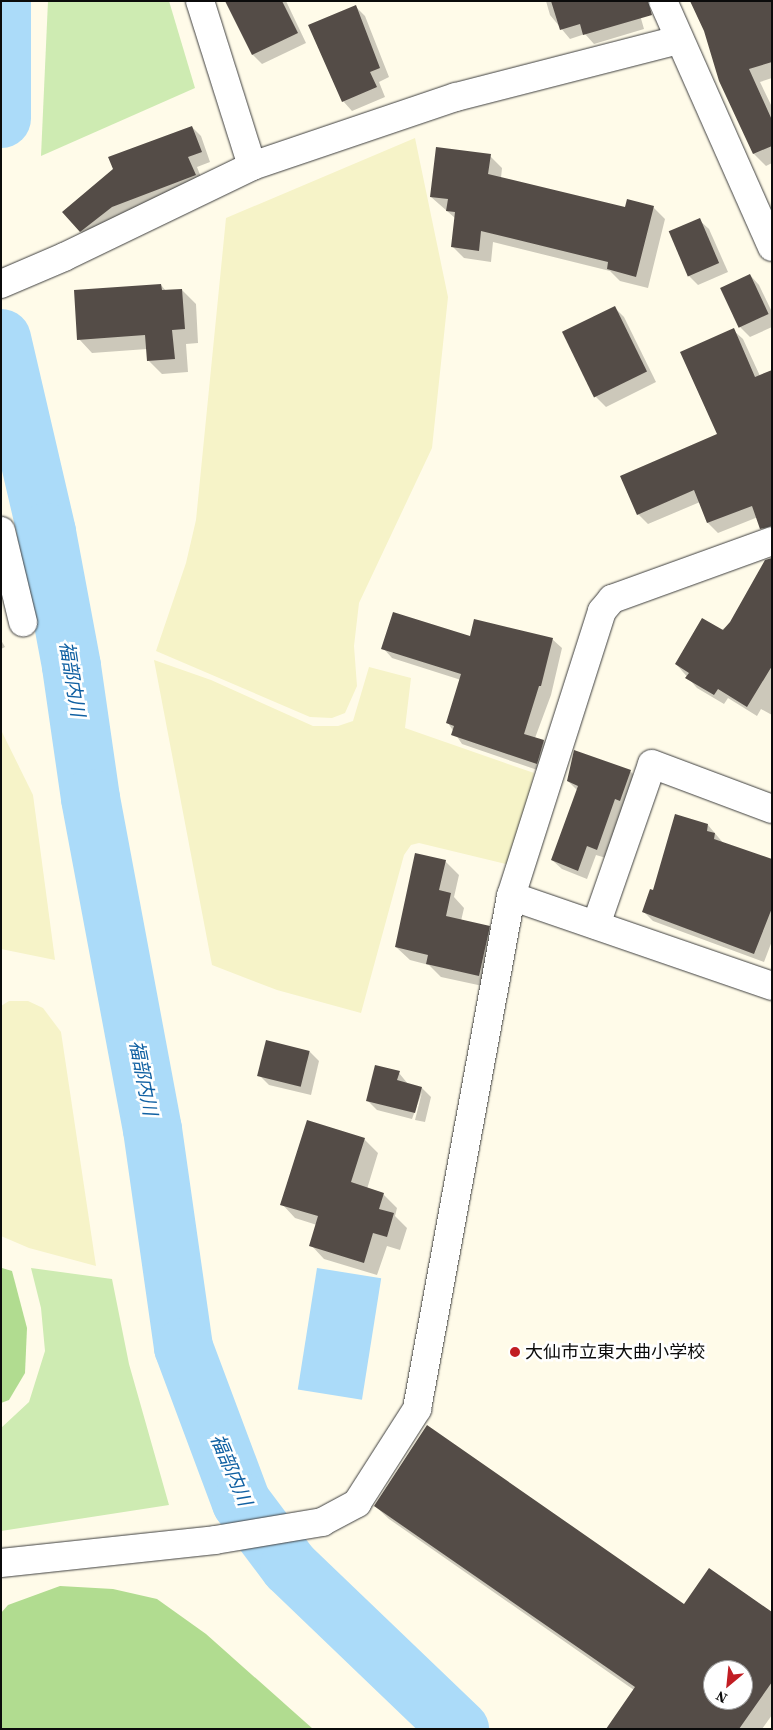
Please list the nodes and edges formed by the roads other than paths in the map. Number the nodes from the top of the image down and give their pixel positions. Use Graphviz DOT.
graph roads {
  1 [pos="200,1"];
  2 [pos="663,1"];
  3 [pos="678,40"];
  4 [pos="252,166"];
  5 [pos="772,247"];
  6 [pos="1,284"];
  7 [pos="1,531"];
  8 [pos="772,540"];
  9 [pos="23,622"];
  10 [pos="772,809"];
  11 [pos="511,896"];
  12 [pos="596,925"];
  13 [pos="772,986"];
  14 [pos="1,1563"];
  1 -- 4 [label="street"];
  2 -- 3 [label="street"];
  3 -- 4 [label="street"];
  3 -- 5 [label="street"];
  4 -- 6 [label="street"];
  7 -- 9 [label="street"];
  8 -- 11 [label="street"];
  10 -- 12 [label="street"];
  11 -- 12 [label="street"];
  11 -- 14 [label="street"];
  12 -- 13 [label="street"];
}
